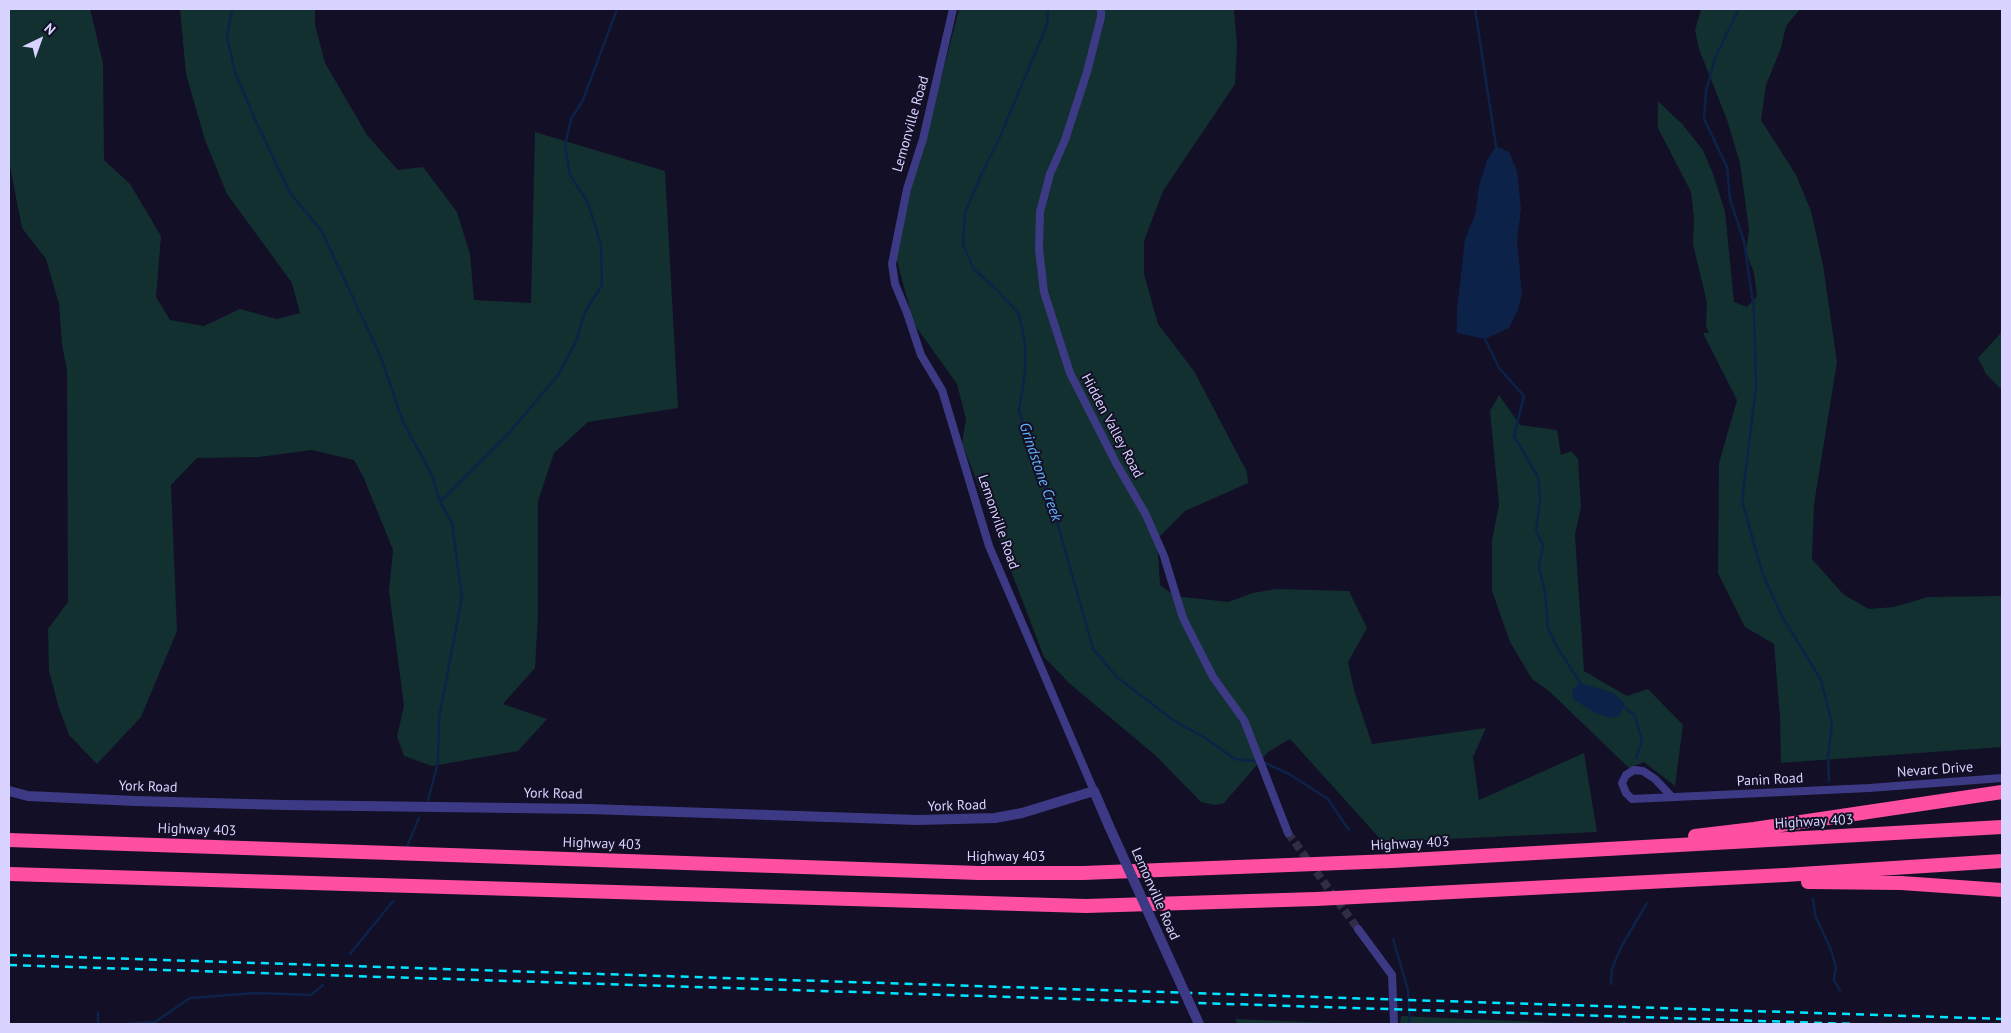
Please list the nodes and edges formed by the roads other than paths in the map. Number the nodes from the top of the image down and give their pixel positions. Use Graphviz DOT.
graph roads {
  1 [pos="952,9"];
  2 [pos="1101,9"];
  3 [pos="2002,778"];
  4 [pos="1869,788"];
  5 [pos="9,791"];
  6 [pos="1094,791"];
  7 [pos="2002,792"];
  8 [pos="1672,797"];
  9 [pos="2002,827"];
  10 [pos="1288,833"];
  11 [pos="9,840"];
  12 [pos="1553,853"];
  13 [pos="2002,861"];
  14 [pos="9,874"];
  15 [pos="1688,880"];
  16 [pos="2002,890"];
  17 [pos="1358,929"];
  18 [pos="1199,1024"];
  19 [pos="1394,1024"];
  1 -- 6 [label="street, Lemonville Road"];
  2 -- 10 [label="street, Hidden Valley Road"];
  3 -- 4 [label="street, Nevarc Drive"];
  4 -- 8 [label="street, Panin Road"];
  5 -- 6 [label="street, York Road"];
  6 -- 18 [label="street, Lemonville Road, bridge"];
  7 -- 12 [label="highway"];
  8 -- 8 [label="street, Panin Road"];
  9 -- 12 [label="highway, Highway 403"];
  11 -- 12 [label="highway, Highway 403"];
  13 -- 15 [label="highway"];
  14 -- 15 [label="highway"];
  15 -- 16 [label="highway"];
  17 -- 19 [label="street"];
}
